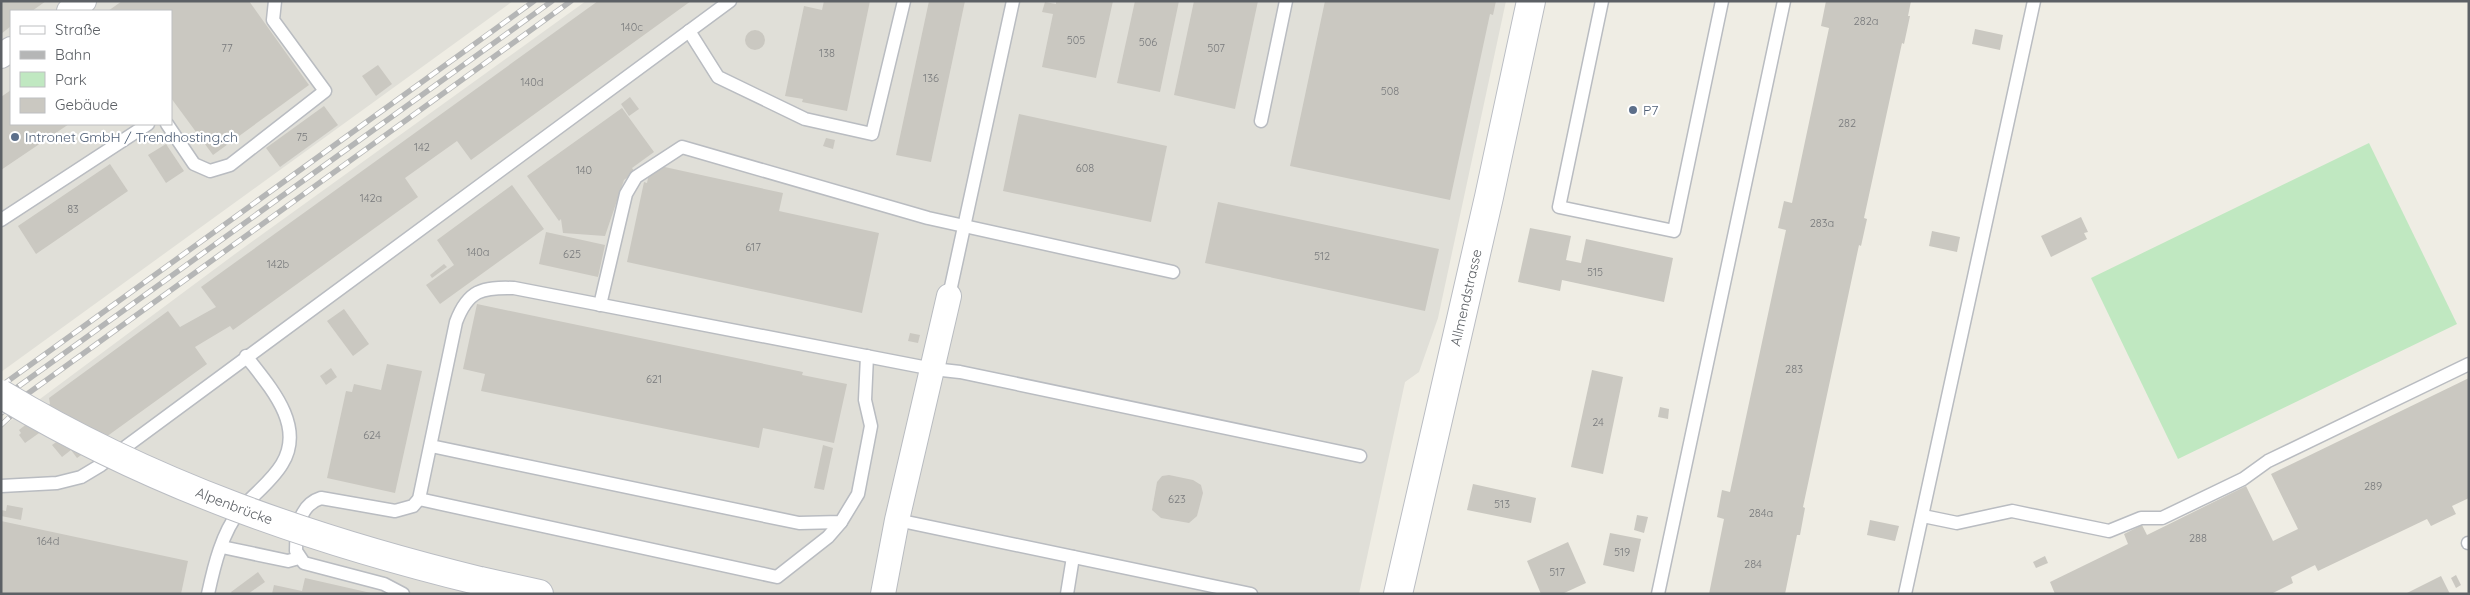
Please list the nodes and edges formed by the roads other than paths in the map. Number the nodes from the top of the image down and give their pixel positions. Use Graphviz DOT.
graph roads {
  1 [pos="84,1"];
  2 [pos="275,1"];
  3 [pos="730,1"];
  4 [pos="904,1"];
  5 [pos="1013,1"];
  6 [pos="1286,1"];
  7 [pos="1531,1"];
  8 [pos="1602,1"];
  9 [pos="1722,1"];
  10 [pos="1784,1"];
  11 [pos="2034,1"];
  12 [pos="70,10"];
  13 [pos="688,31"];
  14 [pos="1260,121"];
  15 [pos="146,125"];
  16 [pos="167,125"];
  17 [pos="1,220"];
  18 [pos="964,226"];
  19 [pos="1174,272"];
  20 [pos="949,296"];
  21 [pos="600,304"];
  22 [pos="246,356"];
  23 [pos="867,356"];
  24 [pos="2469,364"];
  25 [pos="933,369"];
  26 [pos="1,394"];
  27 [pos="431,446"];
  28 [pos="1360,456"];
  29 [pos="1,486"];
  30 [pos="419,499"];
  31 [pos="1923,516"];
  32 [pos="897,520"];
  33 [pos="842,522"];
  34 [pos="222,547"];
  35 [pos="1073,557"];
  36 [pos="299,558"];
  37 [pos="208,594"];
  38 [pos="402,594"];
  39 [pos="539,594"];
  40 [pos="884,594"];
  41 [pos="1067,594"];
  42 [pos="1251,594"];
  43 [pos="1398,594"];
  44 [pos="1658,594"];
  45 [pos="1906,594"];
  1 -- 12 [label="street"];
  2 -- 16 [label="lane"];
  3 -- 13 [label="lane"];
  4 -- 13 [label="lane"];
  5 -- 18 [label="lane"];
  6 -- 14 [label="lane"];
  7 -- 43 [label="main road, Allmendstrasse"];
  8 -- 9 [label="lane"];
  10 -- 44 [label="lane"];
  11 -- 31 [label="lane"];
  13 -- 22 [label="lane"];
  15 -- 17 [label="lane"];
  18 -- 19 [label="lane"];
  18 -- 20 [label="lane"];
  18 -- 21 [label="lane"];
  20 -- 25 [label="street"];
  21 -- 23 [label="lane"];
  21 -- 27 [label="lane"];
  22 -- 29 [label="lane"];
  22 -- 34 [label="lane"];
  23 -- 25 [label="lane"];
  23 -- 33 [label="lane"];
  24 -- 31 [label="lane"];
  25 -- 28 [label="lane"];
  25 -- 32 [label="street"];
  26 -- 39 [label="main road, Alpenbrücke, bridge"];
  27 -- 30 [label="lane"];
  27 -- 33 [label="lane"];
  30 -- 33 [label="lane"];
  30 -- 36 [label="lane"];
  31 -- 45 [label="lane"];
  32 -- 35 [label="lane"];
  32 -- 40 [label="street"];
  34 -- 36 [label="lane"];
  34 -- 37 [label="lane"];
  35 -- 41 [label="lane"];
  35 -- 42 [label="lane"];
  36 -- 38 [label="lane"];
}
